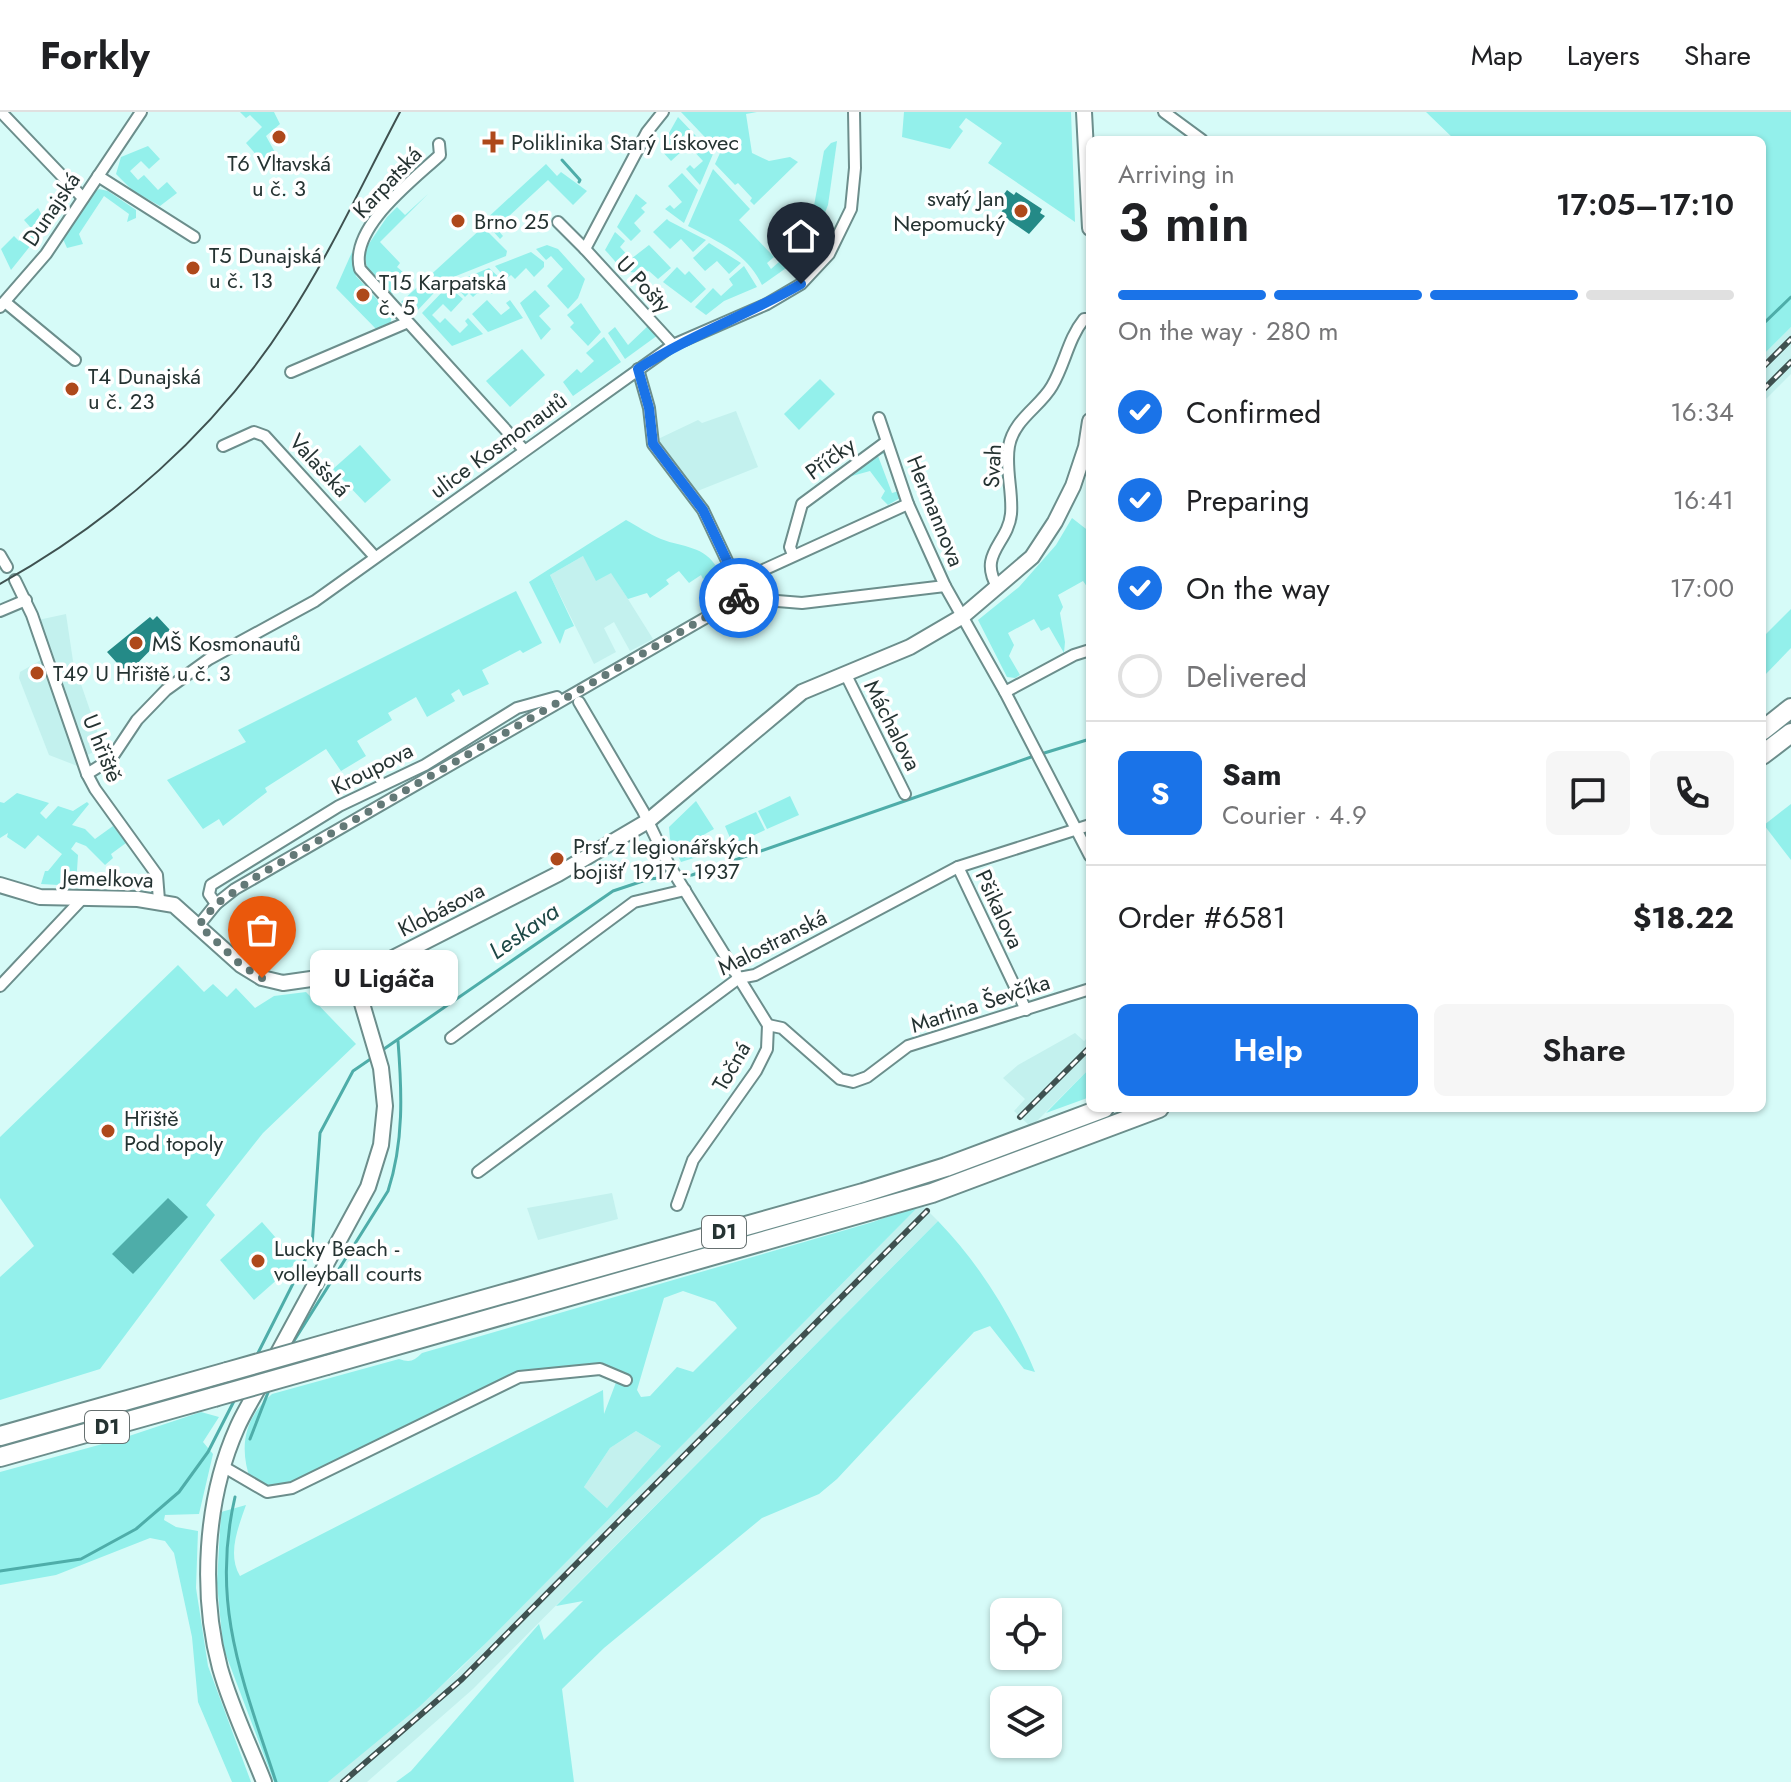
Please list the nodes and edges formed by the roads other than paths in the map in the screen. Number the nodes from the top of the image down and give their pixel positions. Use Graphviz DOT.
graph roads {
  1 [pos="1,112"];
  2 [pos="141,112"];
  3 [pos="663,112"];
  4 [pos="854,112"];
  5 [pos="1084,112"];
  6 [pos="1164,112"];
  7 [pos="1197,136"];
  8 [pos="439,144"];
  9 [pos="1086,151"];
  10 [pos="98,176"];
  11 [pos="83,198"];
  12 [pos="558,222"];
  13 [pos="194,237"];
  14 [pos="585,249"];
  15 [pos="3,304"];
  16 [pos="1086,319"];
  17 [pos="406,323"];
  18 [pos="673,345"];
  19 [pos="75,360"];
  20 [pos="638,369"];
  21 [pos="291,372"];
  22 [pos="879,418"];
  23 [pos="1086,436"];
  24 [pos="886,442"];
  25 [pos="223,446"];
  26 [pos="524,450"];
  27 [pos="908,504"];
  28 [pos="0,555"];
  29 [pos="793,555"];
  30 [pos="375,557"];
  31 [pos="7,567"];
  32 [pos="15,580"];
  33 [pos="737,582"];
  34 [pos="945,586"];
  35 [pos="998,588"];
  36 [pos="740,598"];
  37 [pos="26,600"];
  38 [pos="0,611"];
  39 [pos="963,616"];
  40 [pos="1086,651"];
  41 [pos="845,673"];
  42 [pos="1005,692"];
  43 [pos="577,696"];
  44 [pos="1791,708"];
  45 [pos="1766,728"];
  46 [pos="1791,733"];
  47 [pos="1766,752"];
  48 [pos="87,774"];
  49 [pos="905,794"];
  50 [pos="648,821"];
  51 [pos="1086,826"];
  52 [pos="1076,830"];
  53 [pos="1086,849"];
  54 [pos="958,867"];
  55 [pos="0,885"];
  56 [pos="683,888"];
  57 [pos="82,899"];
  58 [pos="159,900"];
  59 [pos="216,904"];
  60 [pos="203,928"];
  61 [pos="353,973"];
  62 [pos="739,978"];
  63 [pos="0,986"];
  64 [pos="1086,990"];
  65 [pos="1026,1010"];
  66 [pos="768,1025"];
  67 [pos="451,1038"];
  68 [pos="1094,1112"];
  69 [pos="1148,1112"];
  70 [pos="478,1172"];
  71 [pos="677,1205"];
  72 [pos="626,1380"];
  73 [pos="0,1436"];
  74 [pos="0,1457"];
  75 [pos="224,1467"];
  76 [pos="264,1782"];
  1 -- 11 [label="street"];
  2 -- 10 [label="street, Dunajská"];
  3 -- 14 [label="street, U Pošty"];
  4 -- 18 [label="street, ulice Kosmonautů"];
  5 -- 9 [label="street"];
  6 -- 7 [label="street"];
  8 -- 17 [label="street, Karpatská"];
  10 -- 11 [label="street, Dunajská"];
  10 -- 13 [label="street, Dunajská"];
  11 -- 15 [label="street, Dunajská"];
  12 -- 14 [label="street, U Pošty"];
  14 -- 18 [label="street, U Pošty"];
  15 -- 19 [label="street, Dunajská"];
  16 -- 35 [label="street, Svah"];
  17 -- 21 [label="street"];
  17 -- 26 [label="street, Karpatská"];
  18 -- 20 [label="street, ulice Kosmonautů"];
  20 -- 26 [label="street, ulice Kosmonautů"];
  20 -- 33 [label="street"];
  22 -- 24 [label="street, Hermannova"];
  23 -- 35 [label="street, Klobásova"];
  24 -- 27 [label="street, Hermannova"];
  24 -- 29 [label="street, Příčky"];
  25 -- 30 [label="street, Valašská"];
  26 -- 30 [label="street, ulice Kosmonautů"];
  27 -- 29 [label="street"];
  27 -- 34 [label="street, Hermannova"];
  28 -- 31 [label="street"];
  29 -- 33 [label="street"];
  30 -- 48 [label="street, ulice Kosmonautů"];
  32 -- 37 [label="street, U hřiště"];
  33 -- 36 [label="street"];
  34 -- 36 [label="street"];
  34 -- 39 [label="street, Hermannova"];
  35 -- 39 [label="street, Klobásova"];
  36 -- 43 [label="street, Kroupova"];
  37 -- 38 [label="street"];
  37 -- 48 [label="street, U hřiště"];
  39 -- 41 [label="street, Klobásova"];
  39 -- 42 [label="street, Hermannova"];
  40 -- 42 [label="street"];
  41 -- 49 [label="street, Máchalova"];
  41 -- 50 [label="street, Klobásova"];
  42 -- 52 [label="street, Hermannova"];
  43 -- 50 [label="street"];
  43 -- 59 [label="street, Kroupova"];
  43 -- 59 [label="street, Kroupova"];
  44 -- 45 [label="highway"];
  46 -- 47 [label="highway"];
  48 -- 58 [label="street, U hřiště"];
  50 -- 56 [label="street, Točná"];
  50 -- 61 [label="street, Klobásova"];
  51 -- 52 [label="street, Malostranská"];
  52 -- 53 [label="street, Hermannova"];
  52 -- 54 [label="street, Malostranská"];
  54 -- 62 [label="street, Malostranská"];
  54 -- 65 [label="street, Pšikalova"];
  55 -- 57 [label="street, Jemelkova"];
  56 -- 62 [label="street, Točná"];
  56 -- 67 [label="street"];
  57 -- 58 [label="street, Jemelkova"];
  57 -- 63 [label="street"];
  58 -- 60 [label="street, Jemelkova"];
  59 -- 60 [label="street, Kroupova"];
  60 -- 61 [label="street, Klobásova"];
  61 -- 75 [label="street"];
  62 -- 66 [label="street, Točná"];
  62 -- 70 [label="street, Malostranská"];
  64 -- 65 [label="street, Martina Ševčíka"];
  65 -- 66 [label="street, Martina Ševčíka"];
  66 -- 71 [label="street, Točná"];
  68 -- 73 [label="highway, D1, bridge"];
  69 -- 74 [label="highway, D1, bridge"];
  72 -- 75 [label="street"];
  75 -- 76 [label="street"];
}
